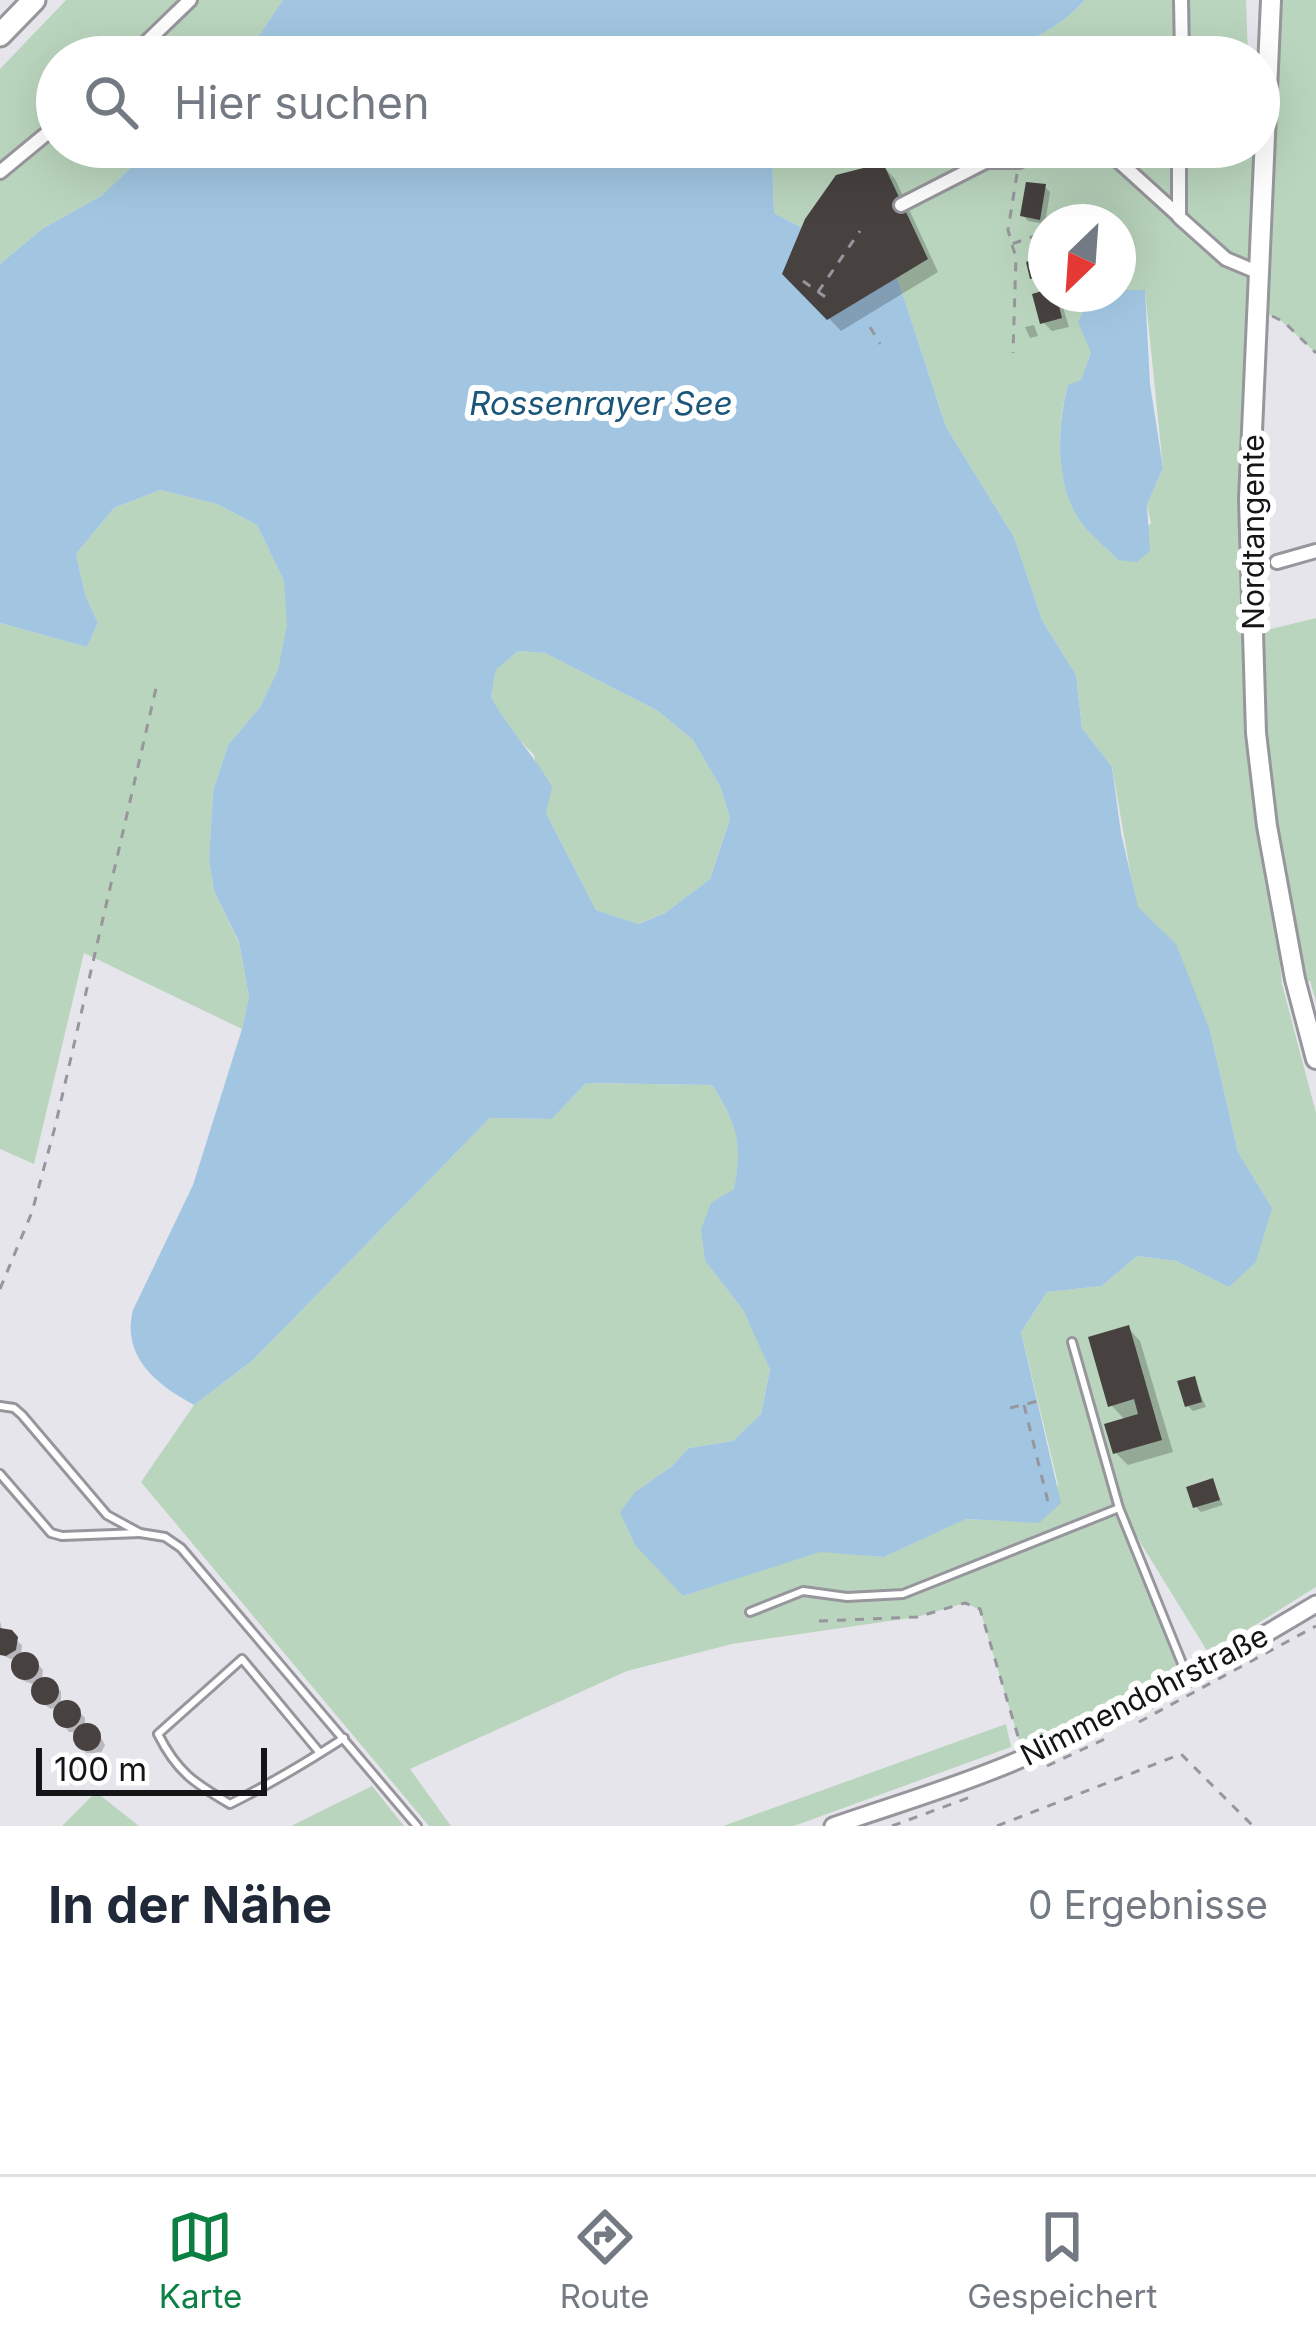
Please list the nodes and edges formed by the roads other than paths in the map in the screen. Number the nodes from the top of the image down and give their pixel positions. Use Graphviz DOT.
graph roads {
  1 [pos="34,0"];
  2 [pos="190,0"];
  3 [pos="1181,0"];
  4 [pos="1271,0"];
  5 [pos="0,35"];
  6 [pos="153,36"];
  7 [pos="1182,36"];
  8 [pos="1269,36"];
  9 [pos="36,142"];
  10 [pos="972,168"];
  11 [pos="1126,168"];
  12 [pos="1179,168"];
  13 [pos="1262,168"];
  14 [pos="0,172"];
  15 [pos="901,205"];
  16 [pos="1179,217"];
  17 [pos="1257,272"];
  18 [pos="1316,551"];
  19 [pos="1277,562"];
  20 [pos="1316,1059"];
  21 [pos="1072,1342"];
  22 [pos="0,1406"];
  23 [pos="0,1474"];
  24 [pos="1119,1508"];
  25 [pos="140,1533"];
  26 [pos="1316,1604"];
  27 [pos="750,1612"];
  28 [pos="1188,1679"];
  29 [pos="344,1738"];
  30 [pos="320,1753"];
  31 [pos="417,1826"];
  32 [pos="833,1826"];
  1 -- 5 [label="highway"];
  2 -- 6 [label="street"];
  3 -- 7 [label="street"];
  4 -- 8 [label="main road, Nordtangente"];
  9 -- 14 [label="street"];
  10 -- 15 [label="street"];
  11 -- 16 [label="street"];
  12 -- 16 [label="street"];
  13 -- 17 [label="main road, Nordtangente"];
  16 -- 17 [label="street"];
  17 -- 20 [label="main road, Nordtangente"];
  18 -- 19 [label="street"];
  21 -- 24 [label="lane"];
  22 -- 25 [label="lane"];
  23 -- 25 [label="lane"];
  24 -- 27 [label="lane"];
  24 -- 28 [label="lane"];
  25 -- 29 [label="lane"];
  26 -- 28 [label="street, Nimmendohrstraße"];
  28 -- 32 [label="street, Nimmendohrstraße"];
  29 -- 30 [label="lane"];
  29 -- 31 [label="lane"];
  30 -- 30 [label="lane"];
}
